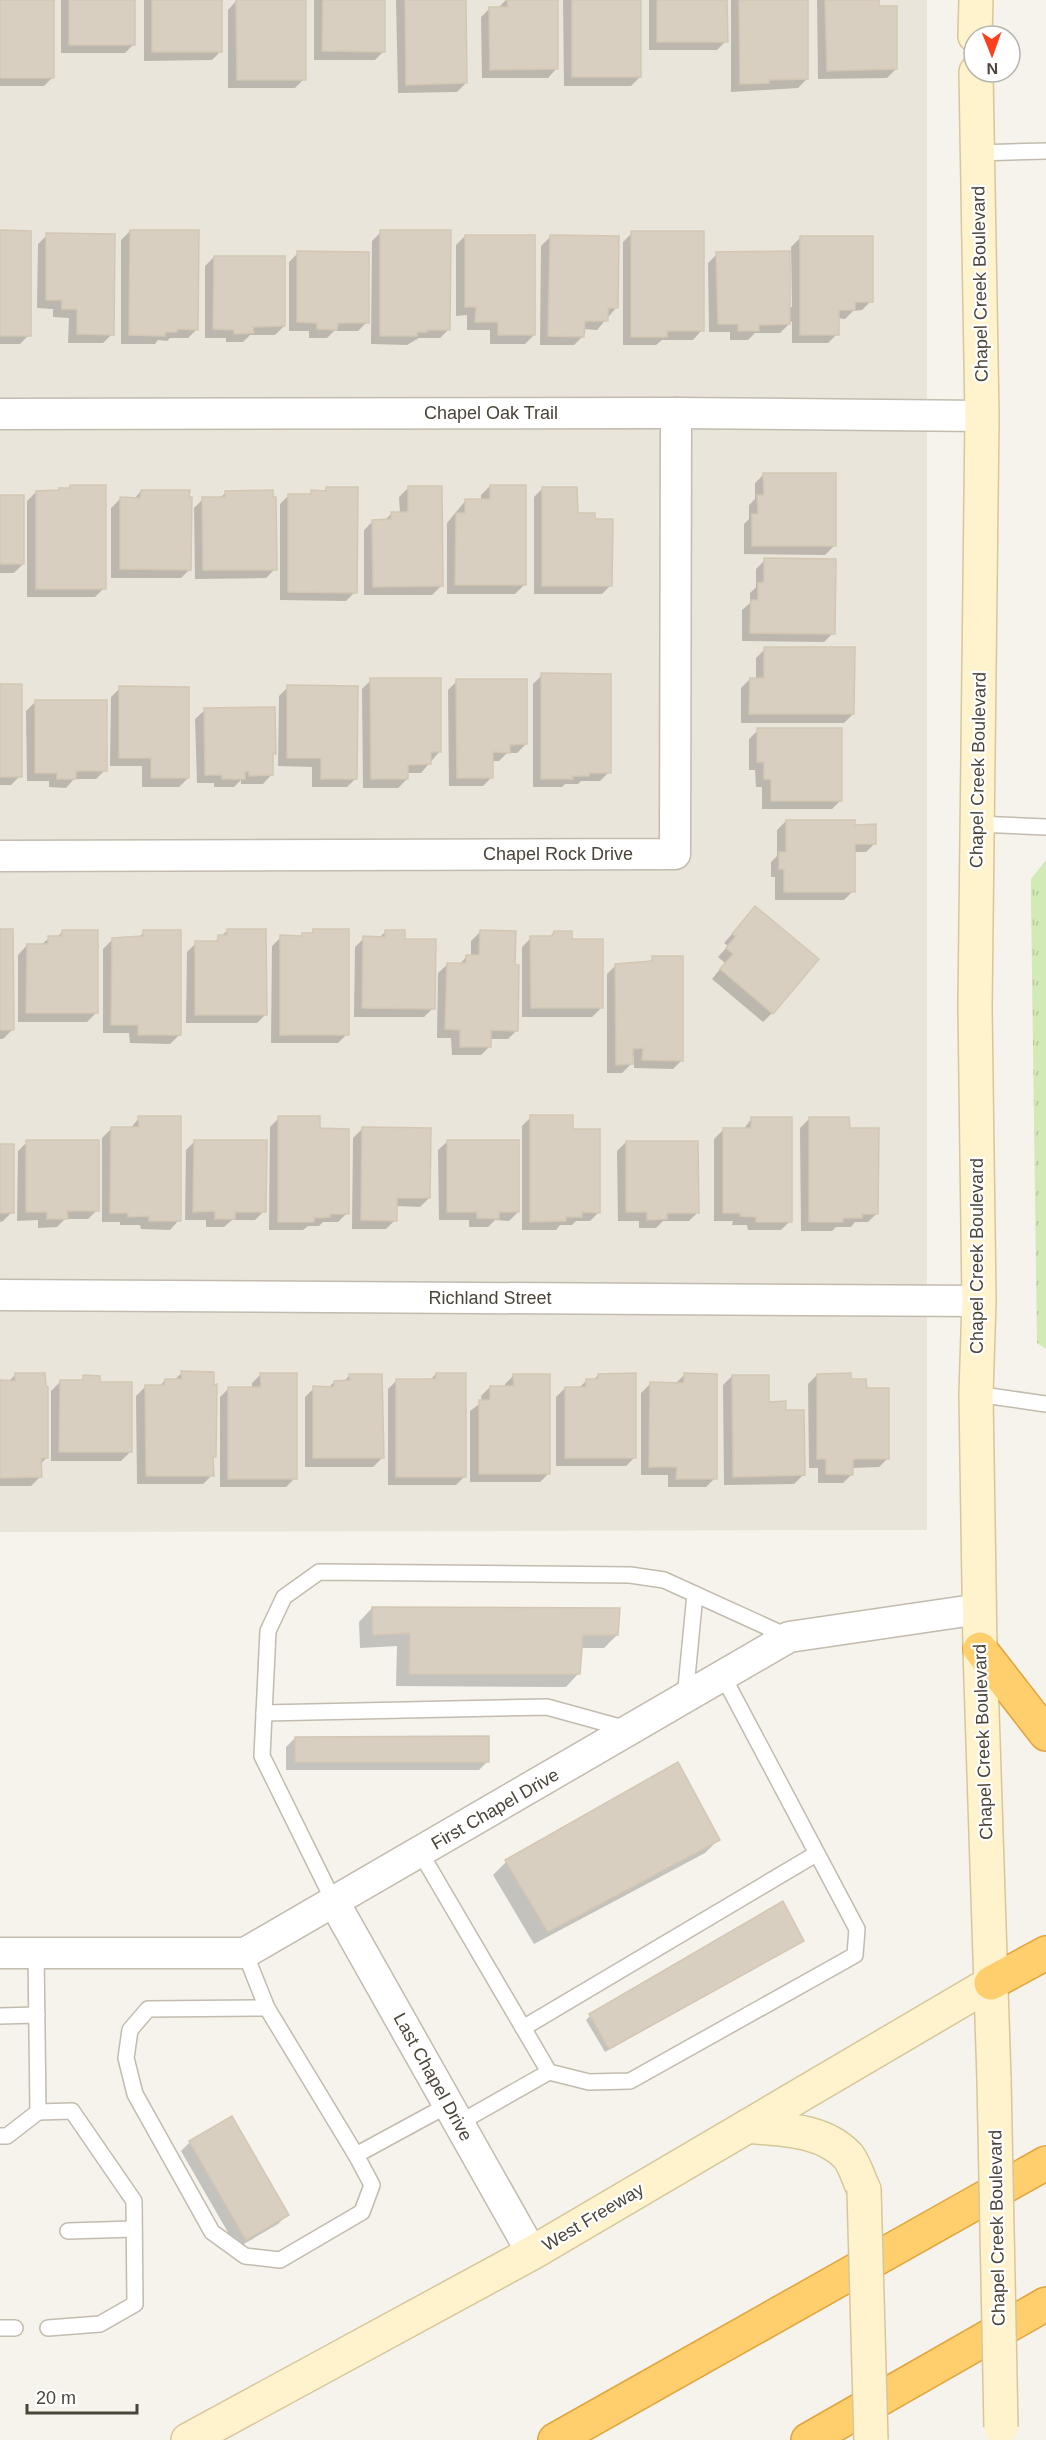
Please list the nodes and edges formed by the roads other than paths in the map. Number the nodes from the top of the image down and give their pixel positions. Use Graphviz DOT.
graph roads {
  1 [pos="976,0"];
  2 [pos="975,24"];
  3 [pos="976,84"];
  4 [pos="1046,151"];
  5 [pos="977,153"];
  6 [pos="676,413"];
  7 [pos="0,414"];
  8 [pos="982,416"];
  9 [pos="977,824"];
  10 [pos="1046,827"];
  11 [pos="0,856"];
  12 [pos="0,1295"];
  13 [pos="979,1301"];
  14 [pos="976,1394"];
  15 [pos="1046,1404"];
  16 [pos="695,1594"];
  17 [pos="980,1609"];
  18 [pos="789,1637"];
  19 [pos="980,1649"];
  20 [pos="723,1676"];
  21 [pos="685,1698"];
  22 [pos="264,1713"];
  23 [pos="630,1730"];
  24 [pos="1046,1734"];
  25 [pos="420,1852"];
  26 [pos="816,1854"];
  27 [pos="334,1902"];
  28 [pos="0,1953"];
  29 [pos="36,1953"];
  30 [pos="245,1953"];
  31 [pos="1046,1953"];
  32 [pos="991,1983"];
  33 [pos="267,2008"];
  34 [pos="37,2015"];
  35 [pos="0,2016"];
  36 [pos="523,2028"];
  37 [pos="549,2072"];
  38 [pos="38,2112"];
  39 [pos="454,2114"];
  40 [pos="748,2126"];
  41 [pos="0,2136"];
  42 [pos="356,2155"];
  43 [pos="1046,2163"];
  44 [pos="134,2229"];
  45 [pos="68,2231"];
  46 [pos="532,2253"];
  47 [pos="1046,2304"];
  48 [pos="48,2328"];
  49 [pos="1001,2433"];
  50 [pos="188,2440"];
  51 [pos="555,2440"];
  52 [pos="808,2440"];
  53 [pos="871,2440"];
  1 -- 2 [label="street"];
  3 -- 5 [label="street, Chapel Creek Boulevard"];
  4 -- 5 [label="lane"];
  5 -- 8 [label="street, Chapel Creek Boulevard"];
  6 -- 7 [label="street, Chapel Oak Trail"];
  6 -- 8 [label="street, Chapel Oak Trail"];
  6 -- 11 [label="street, Chapel Rock Drive"];
  8 -- 9 [label="street, Chapel Creek Boulevard"];
  9 -- 10 [label="lane"];
  9 -- 13 [label="street, Chapel Creek Boulevard"];
  12 -- 13 [label="street, Richland Street"];
  13 -- 14 [label="street, Chapel Creek Boulevard"];
  14 -- 15 [label="lane"];
  14 -- 17 [label="street, Chapel Creek Boulevard"];
  16 -- 18 [label="lane"];
  16 -- 21 [label="lane"];
  16 -- 22 [label="lane"];
  17 -- 18 [label="street, First Chapel Drive"];
  17 -- 19 [label="street, Chapel Creek Boulevard"];
  18 -- 20 [label="street, First Chapel Drive"];
  19 -- 24 [label="highway"];
  19 -- 32 [label="street, Chapel Creek Boulevard"];
  20 -- 21 [label="street, First Chapel Drive"];
  20 -- 26 [label="lane"];
  21 -- 23 [label="street, First Chapel Drive"];
  22 -- 23 [label="lane"];
  22 -- 27 [label="lane"];
  23 -- 25 [label="street, First Chapel Drive"];
  25 -- 27 [label="street, First Chapel Drive"];
  25 -- 36 [label="lane"];
  26 -- 36 [label="lane"];
  26 -- 37 [label="lane"];
  27 -- 30 [label="street, First Chapel Drive"];
  27 -- 39 [label="street, Last Chapel Drive"];
  28 -- 29 [label="street, First Chapel Drive"];
  29 -- 30 [label="street, First Chapel Drive"];
  29 -- 34 [label="lane"];
  30 -- 33 [label="lane"];
  31 -- 32 [label="highway"];
  32 -- 40 [label="street, West Freeway"];
  32 -- 49 [label="street, Chapel Creek Boulevard, bridge"];
  33 -- 42 [label="lane"];
  33 -- 42 [label="lane"];
  34 -- 35 [label="lane"];
  34 -- 38 [label="lane"];
  36 -- 37 [label="lane"];
  37 -- 39 [label="lane"];
  38 -- 41 [label="lane"];
  38 -- 44 [label="lane"];
  39 -- 42 [label="lane"];
  39 -- 46 [label="street, Last Chapel Drive"];
  40 -- 46 [label="street, West Freeway"];
  40 -- 53 [label="street, bridge"];
  43 -- 51 [label="highway"];
  44 -- 45 [label="lane"];
  44 -- 48 [label="lane"];
  46 -- 50 [label="street, West Freeway"];
  47 -- 52 [label="highway"];
}
